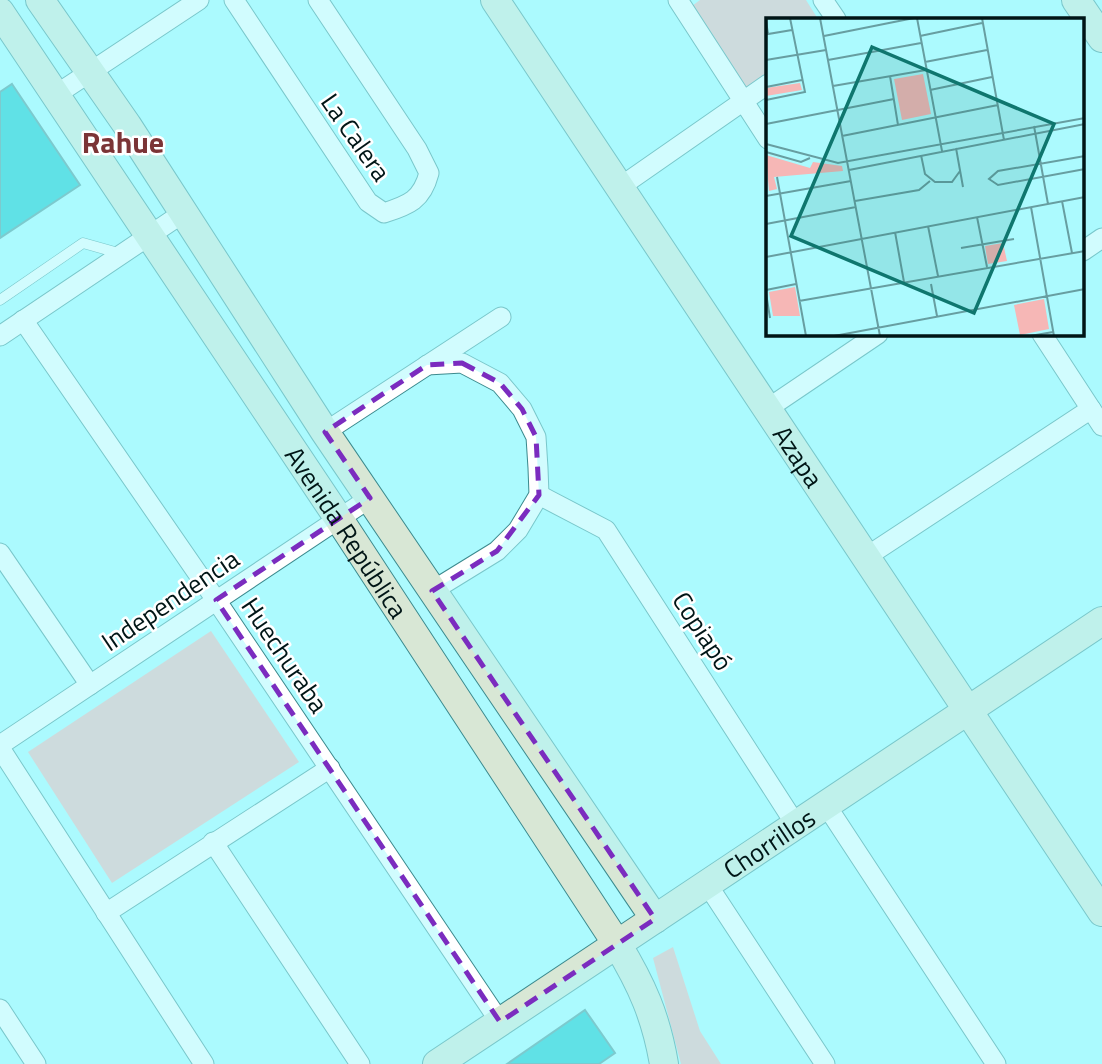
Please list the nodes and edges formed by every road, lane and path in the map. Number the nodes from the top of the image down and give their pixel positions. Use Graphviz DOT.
graph roads {
  1 [pos="40,0"];
  2 [pos="199,0"];
  3 [pos="234,0"];
  4 [pos="318,0"];
  5 [pos="495,0"];
  6 [pos="678,0"];
  7 [pos="823,0"];
  8 [pos="1076,0"];
  9 [pos="0,12"];
  10 [pos="835,18"];
  11 [pos="1102,38"];
  12 [pos="90,73"];
  13 [pos="766,85"];
  14 [pos="54,96"];
  15 [pos="742,101"];
  16 [pos="766,136"];
  17 [pos="620,187"];
  18 [pos="183,213"];
  19 [pos="149,236"];
  20 [pos="1102,238"];
  21 [pos="1084,250"];
  22 [pos="122,254"];
  23 [pos="0,300"];
  24 [pos="501,317"];
  25 [pos="23,320"];
  26 [pos="0,336"];
  27 [pos="875,336"];
  28 [pos="1043,336"];
  29 [pos="427,365"];
  30 [pos="767,409"];
  31 [pos="1091,409"];
  32 [pos="1102,426"];
  33 [pos="325,432"];
  34 [pos="539,495"];
  35 [pos="370,498"];
  36 [pos="339,519"];
  37 [pos="0,554"];
  38 [pos="866,557"];
  39 [pos="432,591"];
  40 [pos="216,600"];
  41 [pos="1102,621"];
  42 [pos="90,685"];
  43 [pos="968,710"];
  44 [pos="0,746"];
  45 [pos="330,768"];
  46 [pos="826,805"];
  47 [pos="796,825"];
  48 [pos="213,842"];
  49 [pos="707,884"];
  50 [pos="1102,912"];
  51 [pos="106,913"];
  52 [pos="655,919"];
  53 [pos="617,944"];
  54 [pos="0,1009"];
  55 [pos="500,1022"];
  56 [pos="36,1064"];
  57 [pos="204,1064"];
  58 [pos="360,1064"];
  59 [pos="436,1064"];
  60 [pos="664,1064"];
  61 [pos="825,1064"];
  62 [pos="996,1064"];
  1 -- 12 [label="street, Avenida República"];
  2 -- 12 [label="street"];
  3 -- 4 [label="street, La Calera"];
  5 -- 17 [label="street, Azapa"];
  6 -- 15 [label="street"];
  7 -- 10 [label="street"];
  8 -- 11 [label="street"];
  9 -- 14 [label="street, Avenida República"];
  12 -- 14 [label="street"];
  12 -- 18 [label="street, Avenida República"];
  13 -- 15 [label="street"];
  14 -- 19 [label="street, Avenida República"];
  15 -- 16 [label="street"];
  15 -- 17 [label="street"];
  17 -- 30 [label="street, Azapa"];
  18 -- 19 [label="street"];
  18 -- 33 [label="street, Avenida República"];
  19 -- 22 [label="street"];
  19 -- 36 [label="street, Avenida República"];
  20 -- 21 [label="street"];
  22 -- 23 [label="lane"];
  22 -- 25 [label="street"];
  24 -- 29 [label="street"];
  25 -- 26 [label="street"];
  25 -- 40 [label="street, Huechuraba"];
  27 -- 30 [label="street"];
  28 -- 31 [label="street"];
  29 -- 33 [label="street"];
  29 -- 34 [label="street"];
  30 -- 38 [label="street, Azapa"];
  31 -- 32 [label="street"];
  31 -- 38 [label="street"];
  33 -- 35 [label="street, Avenida República"];
  34 -- 39 [label="street"];
  34 -- 47 [label="street, Copiapó"];
  35 -- 36 [label="street, Independencia"];
  35 -- 39 [label="street, Avenida República"];
  36 -- 40 [label="street, Independencia"];
  36 -- 53 [label="street, Avenida República"];
  37 -- 42 [label="street"];
  38 -- 43 [label="street, Azapa"];
  39 -- 52 [label="street, Avenida República"];
  40 -- 42 [label="street, Independencia"];
  40 -- 45 [label="street, Huechuraba"];
  41 -- 43 [label="street, Chorrillos"];
  42 -- 44 [label="street, Independencia"];
  43 -- 46 [label="street, Chorrillos"];
  43 -- 50 [label="street, Azapa"];
  44 -- 51 [label="street"];
  45 -- 48 [label="street"];
  45 -- 55 [label="street, Huechuraba"];
  46 -- 47 [label="street, Chorrillos"];
  46 -- 62 [label="street"];
  47 -- 49 [label="street, Chorrillos"];
  48 -- 51 [label="street"];
  48 -- 58 [label="street"];
  49 -- 52 [label="street, Chorrillos"];
  49 -- 61 [label="street"];
  51 -- 57 [label="street"];
  52 -- 53 [label="street, Chorrillos"];
  53 -- 55 [label="street, Chorrillos"];
  53 -- 60 [label="street, Avenida República"];
  54 -- 56 [label="street"];
  55 -- 59 [label="street, Chorrillos"];
}
